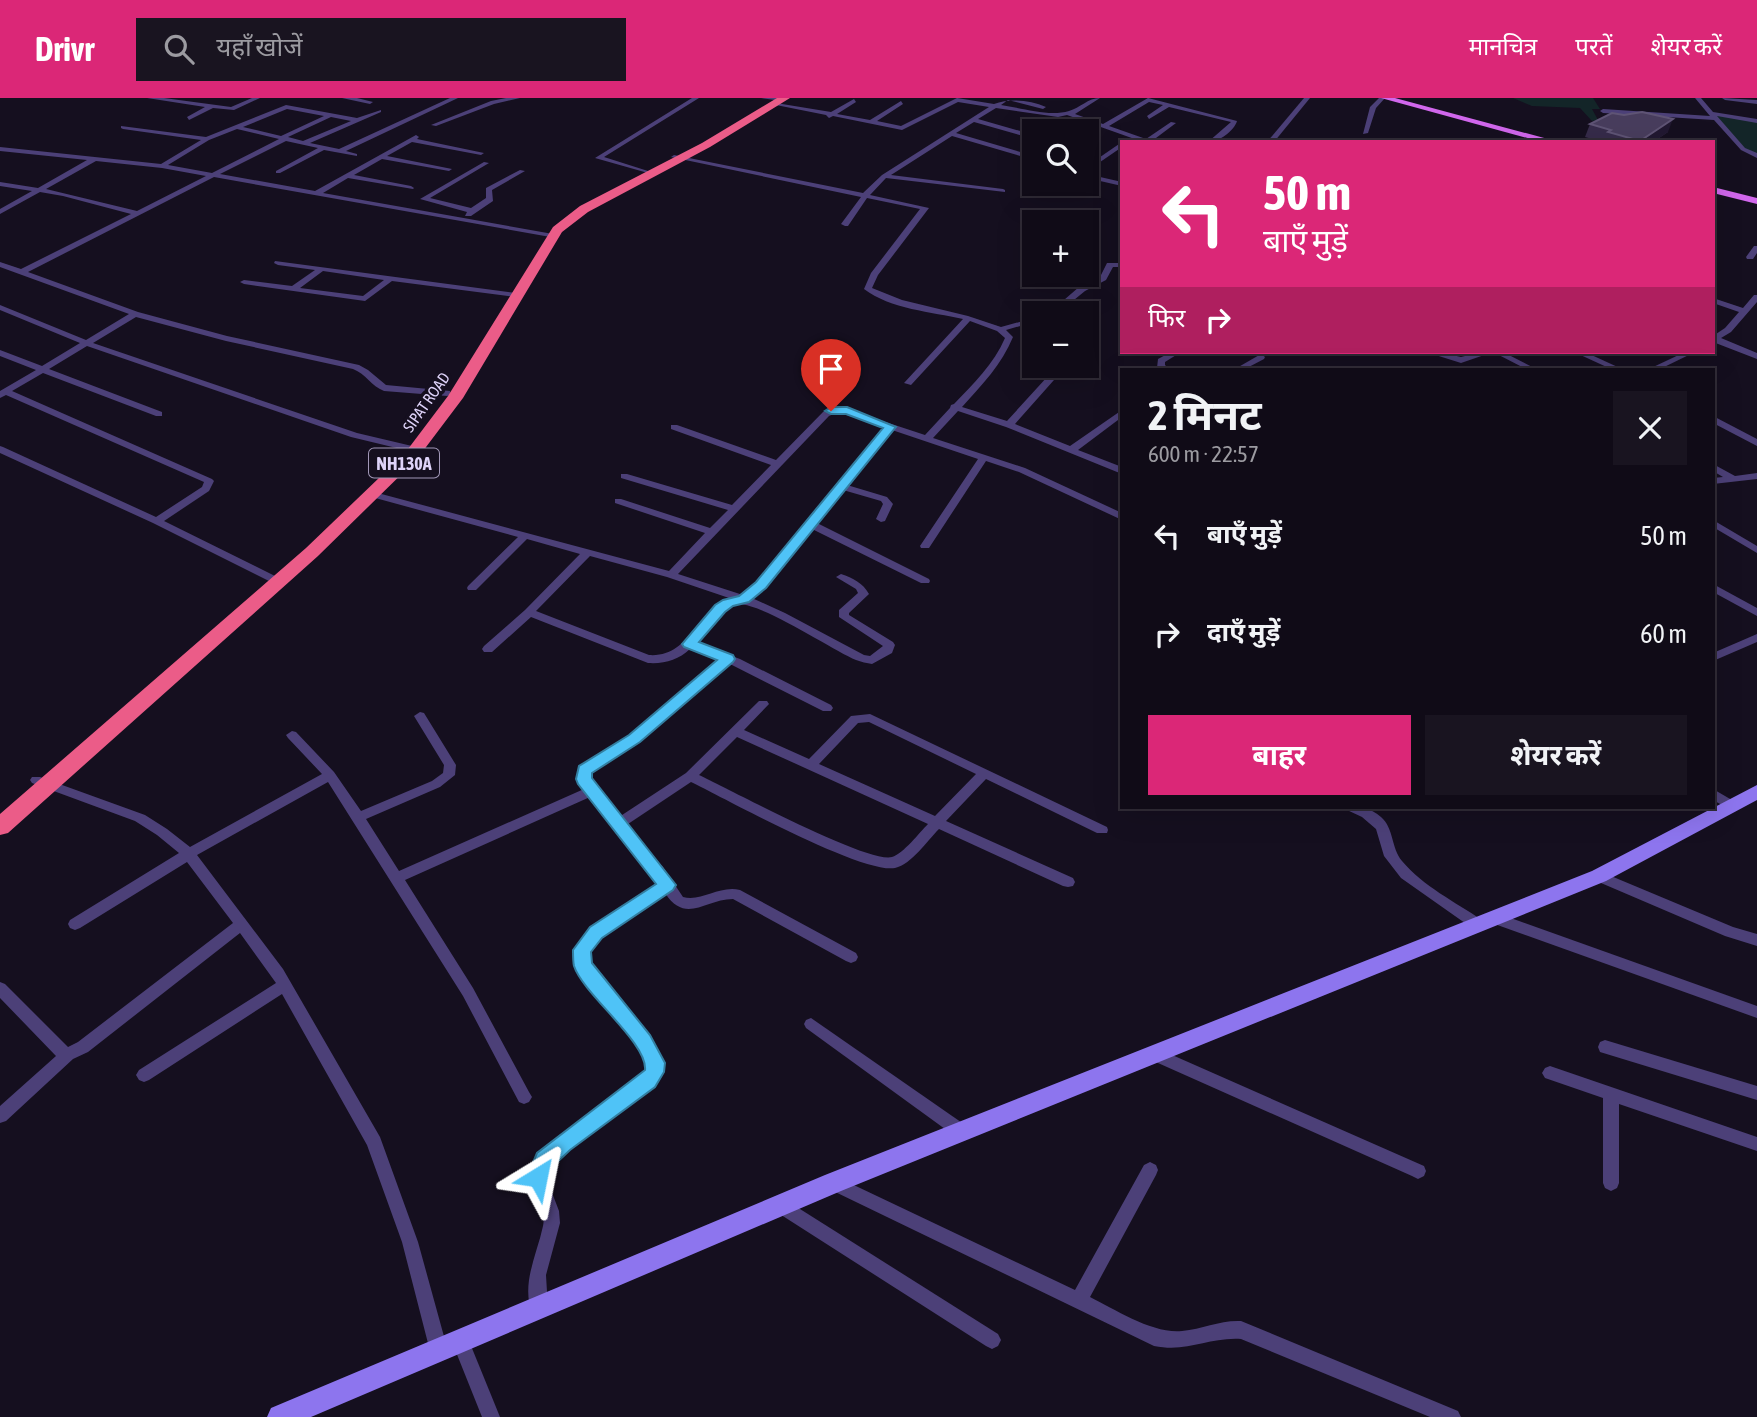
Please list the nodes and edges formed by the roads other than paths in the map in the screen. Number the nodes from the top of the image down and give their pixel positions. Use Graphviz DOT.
graph roads {
  1 [pos="153,98"];
  2 [pos="257,98"];
  3 [pos="345,98"];
  4 [pos="455,98"];
  5 [pos="517,98"];
  6 [pos="696,98"];
  7 [pos="1008,98"];
  8 [pos="1097,98"];
  9 [pos="1307,98"];
  10 [pos="1698,98"];
  11 [pos="1725,98"];
  12 [pos="777,99"];
  13 [pos="1378,100"];
  14 [pos="854,101"];
  15 [pos="370,102"];
  16 [pos="1757,102"];
  17 [pos="901,103"];
  18 [pos="1169,104"];
  19 [pos="998,106"];
  20 [pos="211,107"];
  21 [pos="1603,111"];
  22 [pos="380,113"];
  23 [pos="1070,114"];
  24 [pos="331,115"];
  25 [pos="1713,115"];
  26 [pos="829,116"];
  27 [pos="1149,117"];
  28 [pos="190,118"];
  29 [pos="393,119"];
  30 [pos="357,120"];
  31 [pos="975,120"];
  32 [pos="404,121"];
  33 [pos="1757,121"];
  34 [pos="870,123"];
  35 [pos="1172,123"];
  36 [pos="434,125"];
  37 [pos="1102,125"];
  38 [pos="1099,126"];
  39 [pos="123,127"];
  40 [pos="235,127"];
  41 [pos="1022,133"];
  42 [pos="952,134"];
  43 [pos="1365,134"];
  44 [pos="1135,136"];
  45 [pos="283,138"];
  46 [pos="207,139"];
  47 [pos="1129,140"];
  48 [pos="1145,140"];
  49 [pos="1149,140"];
  50 [pos="1214,140"];
  51 [pos="1274,140"];
  52 [pos="1546,140"];
  53 [pos="304,144"];
  54 [pos="1120,146"];
  55 [pos="323,148"];
  56 [pos="0,149"];
  57 [pos="339,152"];
  58 [pos="481,153"];
  59 [pos="1022,154"];
  60 [pos="355,155"];
  61 [pos="1757,156"];
  62 [pos="382,157"];
  63 [pos="677,157"];
  64 [pos="96,158"];
  65 [pos="1099,161"];
  66 [pos="486,163"];
  67 [pos="162,166"];
  68 [pos="449,169"];
  69 [pos="522,171"];
  70 [pos="646,172"];
  71 [pos="278,173"];
  72 [pos="213,176"];
  73 [pos="347,176"];
  74 [pos="884,176"];
  75 [pos="1099,179"];
  76 [pos="0,184"];
  77 [pos="1120,184"];
  78 [pos="411,188"];
  79 [pos="39,189"];
  80 [pos="1715,190"];
  81 [pos="1003,191"];
  82 [pos="317,193"];
  83 [pos="864,196"];
  84 [pos="1757,201"];
  85 [pos="474,211"];
  86 [pos="0,212"];
  87 [pos="138,213"];
  88 [pos="461,219"];
  89 [pos="845,224"];
  90 [pos="549,235"];
  91 [pos="1757,248"];
  92 [pos="1750,257"];
  93 [pos="278,263"];
  94 [pos="0,264"];
  95 [pos="1120,265"];
  96 [pos="320,270"];
  97 [pos="21,272"];
  98 [pos="389,279"];
  99 [pos="244,282"];
  100 [pos="293,289"];
  101 [pos="512,295"];
  102 [pos="1757,297"];
  103 [pos="1068,301"];
  104 [pos="1715,301"];
  105 [pos="0,307"];
  106 [pos="1743,311"];
  107 [pos="135,314"];
  108 [pos="968,319"];
  109 [pos="1022,323"];
  110 [pos="1001,329"];
  111 [pos="1715,338"];
  112 [pos="1715,339"];
  113 [pos="86,343"];
  114 [pos="0,353"];
  115 [pos="1173,354"];
  116 [pos="1438,354"];
  117 [pos="1482,354"];
  118 [pos="1501,354"];
  119 [pos="1583,354"];
  120 [pos="1670,354"];
  121 [pos="1687,354"];
  122 [pos="1757,356"];
  123 [pos="1261,357"];
  124 [pos="1679,358"];
  125 [pos="1163,368"];
  126 [pos="1241,368"];
  127 [pos="1530,368"];
  128 [pos="1616,368"];
  129 [pos="1655,368"];
  130 [pos="41,369"];
  131 [pos="1051,378"];
  132 [pos="908,383"];
  133 [pos="447,393"];
  134 [pos="3,394"];
  135 [pos="954,407"];
  136 [pos="159,414"];
  137 [pos="1120,414"];
  138 [pos="1715,420"];
  139 [pos="1009,425"];
  140 [pos="674,427"];
  141 [pos="890,427"];
  142 [pos="926,439"];
  143 [pos="1757,443"];
  144 [pos="409,448"];
  145 [pos="0,449"];
  146 [pos="1071,450"];
  147 [pos="984,457"];
  148 [pos="777,464"];
  149 [pos="1715,468"];
  150 [pos="1120,470"];
  151 [pos="624,476"];
  152 [pos="1757,477"];
  153 [pos="1732,478"];
  154 [pos="1715,481"];
  155 [pos="842,487"];
  156 [pos="371,495"];
  157 [pos="618,501"];
  158 [pos="734,509"];
  159 [pos="1120,516"];
  160 [pos="881,519"];
  161 [pos="157,521"];
  162 [pos="1715,524"];
  163 [pos="813,525"];
  164 [pos="712,532"];
  165 [pos="525,536"];
  166 [pos="925,546"];
  167 [pos="1757,550"];
  168 [pos="587,553"];
  169 [pos="671,575"];
  170 [pos="841,577"];
  171 [pos="275,581"];
  172 [pos="925,581"];
  173 [pos="472,588"];
  174 [pos="1715,588"];
  175 [pos="744,599"];
  176 [pos="529,612"];
  177 [pos="1757,613"];
  178 [pos="1757,638"];
  179 [pos="689,644"];
  180 [pos="488,649"];
  181 [pos="1715,656"];
  182 [pos="728,659"];
  183 [pos="763,704"];
  184 [pos="827,708"];
  185 [pos="420,716"];
  186 [pos="736,731"];
  187 [pos="292,735"];
  188 [pos="810,766"];
  189 [pos="984,774"];
  190 [pos="330,775"];
  191 [pos="690,776"];
  192 [pos="43,782"];
  193 [pos="594,790"];
  194 [pos="1757,792"];
  195 [pos="1715,795"];
  196 [pos="1732,806"];
  197 [pos="1356,809"];
  198 [pos="0,810"];
  199 [pos="358,817"];
  200 [pos="938,823"];
  201 [pos="617,825"];
  202 [pos="0,827"];
  203 [pos="1102,830"];
  204 [pos="189,854"];
  205 [pos="1600,876"];
  206 [pos="396,878"];
  207 [pos="1068,882"];
  208 [pos="667,885"];
  209 [pos="1485,921"];
  210 [pos="75,924"];
  211 [pos="241,924"];
  212 [pos="1757,940"];
  213 [pos="851,957"];
  214 [pos="285,985"];
  215 [pos="0,988"];
  216 [pos="1757,1012"];
  217 [pos="811,1024"];
  218 [pos="1605,1046"];
  219 [pos="68,1054"];
  220 [pos="1154,1054"];
  221 [pos="1550,1073"];
  222 [pos="144,1075"];
  223 [pos="1611,1093"];
  224 [pos="1757,1093"];
  225 [pos="524,1097"];
  226 [pos="0,1116"];
  227 [pos="962,1132"];
  228 [pos="1757,1144"];
  229 [pos="1150,1170"];
  230 [pos="1418,1171"];
  231 [pos="833,1183"];
  232 [pos="1611,1183"];
  233 [pos="781,1205"];
  234 [pos="1079,1301"];
  235 [pos="539,1309"];
  236 [pos="992,1340"];
  237 [pos="461,1342"];
  238 [pos="439,1351"];
  239 [pos="285,1416"];
  240 [pos="491,1417"];
  241 [pos="1452,1417"];
  1 -- 20 [label="street"];
  2 -- 20 [label="street"];
  3 -- 15 [label="street"];
  4 -- 32 [label="street"];
  5 -- 36 [label="street"];
  6 -- 70 [label="street"];
  7 -- 19 [label="street"];
  7 -- 23 [label="street"];
  8 -- 23 [label="street"];
  9 -- 51 [label="street"];
  10 -- 25 [label="street"];
  11 -- 16 [label="street"];
  12 -- 26 [label="street"];
  12 -- 63 [label="highway, SIPAT ROAD / NH130A"];
  13 -- 43 [label="street"];
  13 -- 52 [label="main road"];
  14 -- 26 [label="street"];
  17 -- 34 [label="street"];
  18 -- 27 [label="street"];
  18 -- 37 [label="street"];
  18 -- 50 [label="street"];
  19 -- 23 [label="street"];
  19 -- 31 [label="street"];
  19 -- 34 [label="street"];
  20 -- 28 [label="street"];
  21 -- 25 [label="street"];
  22 -- 30 [label="street"];
  23 -- 37 [label="street"];
  24 -- 30 [label="street"];
  24 -- 40 [label="street"];
  24 -- 45 [label="street"];
  25 -- 33 [label="street"];
  25 -- 61 [label="street"];
  26 -- 34 [label="street"];
  29 -- 32 [label="street"];
  30 -- 53 [label="street"];
  31 -- 41 [label="street"];
  31 -- 42 [label="street"];
  32 -- 57 [label="street"];
  35 -- 49 [label="street"];
  37 -- 38 [label="street"];
  37 -- 44 [label="street"];
  39 -- 46 [label="street"];
  40 -- 45 [label="street"];
  40 -- 46 [label="street"];
  42 -- 59 [label="street"];
  42 -- 74 [label="street"];
  44 -- 47 [label="street"];
  44 -- 48 [label="street"];
  45 -- 53 [label="street"];
  45 -- 72 [label="street"];
  46 -- 67 [label="street"];
  53 -- 55 [label="street"];
  54 -- 65 [label="street"];
  55 -- 57 [label="street"];
  55 -- 71 [label="street"];
  56 -- 64 [label="street"];
  57 -- 60 [label="street"];
  58 -- 62 [label="street"];
  62 -- 68 [label="street"];
  62 -- 73 [label="street"];
  63 -- 70 [label="highway, SIPAT ROAD / NH130A"];
  63 -- 83 [label="street"];
  63 -- 90 [label="highway, SIPAT ROAD / NH130A"];
  64 -- 67 [label="street"];
  64 -- 79 [label="street"];
  66 -- 85 [label="street"];
  67 -- 72 [label="street"];
  69 -- 85 [label="street"];
  70 -- 90 [label="highway, SIPAT ROAD / NH130A"];
  72 -- 82 [label="street"];
  72 -- 87 [label="street"];
  73 -- 78 [label="street"];
  73 -- 82 [label="street"];
  74 -- 81 [label="street"];
  74 -- 83 [label="street"];
  75 -- 77 [label="street"];
  76 -- 79 [label="street"];
  79 -- 86 [label="street"];
  79 -- 87 [label="street"];
  80 -- 84 [label="main road"];
  82 -- 88 [label="street"];
  83 -- 89 [label="street"];
  83 -- 108 [label="street"];
  85 -- 88 [label="street"];
  87 -- 97 [label="street"];
  88 -- 90 [label="street"];
  90 -- 101 [label="highway, SIPAT ROAD / NH130A"];
  91 -- 92 [label="street"];
  93 -- 96 [label="street"];
  94 -- 97 [label="street"];
  95 -- 103 [label="street"];
  96 -- 98 [label="street"];
  96 -- 100 [label="street"];
  97 -- 107 [label="street"];
  98 -- 100 [label="street"];
  98 -- 101 [label="street"];
  99 -- 100 [label="street"];
  101 -- 133 [label="highway, SIPAT ROAD / NH130A"];
  101 -- 156 [label="highway, SIPAT ROAD / NH130A"];
  102 -- 106 [label="street"];
  104 -- 106 [label="street"];
  105 -- 113 [label="street"];
  106 -- 111 [label="street"];
  107 -- 113 [label="street"];
  107 -- 133 [label="street"];
  108 -- 110 [label="street"];
  108 -- 132 [label="street"];
  109 -- 110 [label="street"];
  110 -- 135 [label="street"];
  112 -- 122 [label="street"];
  113 -- 130 [label="street"];
  113 -- 144 [label="street"];
  114 -- 130 [label="street"];
  115 -- 125 [label="street"];
  116 -- 117 [label="street"];
  118 -- 127 [label="street"];
  119 -- 128 [label="street"];
  120 -- 124 [label="street"];
  121 -- 124 [label="street"];
  123 -- 126 [label="street"];
  124 -- 129 [label="street"];
  130 -- 134 [label="street"];
  130 -- 136 [label="street"];
  131 -- 139 [label="street"];
  133 -- 144 [label="highway, SIPAT ROAD / NH130A"];
  134 -- 161 [label="street"];
  135 -- 139 [label="street"];
  135 -- 142 [label="street"];
  137 -- 146 [label="street"];
  138 -- 143 [label="street"];
  139 -- 146 [label="street"];
  140 -- 148 [label="street"];
  141 -- 142 [label="street"];
  141 -- 148 [label="street"];
  141 -- 155 [label="street"];
  142 -- 147 [label="street"];
  144 -- 171 [label="highway, SIPAT ROAD / NH130A"];
  145 -- 161 [label="street"];
  146 -- 150 [label="street"];
  147 -- 159 [label="street"];
  147 -- 166 [label="street"];
  148 -- 158 [label="street"];
  149 -- 153 [label="street"];
  151 -- 158 [label="street"];
  152 -- 153 [label="street"];
  153 -- 154 [label="street"];
  155 -- 160 [label="street"];
  155 -- 163 [label="street"];
  156 -- 165 [label="street"];
  156 -- 171 [label="highway, SIPAT ROAD / NH130A"];
  157 -- 164 [label="street"];
  158 -- 164 [label="street"];
  161 -- 171 [label="street"];
  162 -- 167 [label="street"];
  163 -- 172 [label="street"];
  163 -- 175 [label="street"];
  164 -- 169 [label="street"];
  165 -- 168 [label="street"];
  165 -- 173 [label="street"];
  168 -- 169 [label="street"];
  168 -- 176 [label="street"];
  169 -- 175 [label="street"];
  170 -- 175 [label="street"];
  171 -- 192 [label="highway, SIPAT ROAD / NH130A"];
  174 -- 177 [label="street"];
  175 -- 179 [label="street"];
  176 -- 179 [label="street"];
  176 -- 180 [label="street"];
  178 -- 181 [label="street"];
  179 -- 182 [label="street"];
  182 -- 184 [label="street"];
  182 -- 193 [label="street"];
  183 -- 186 [label="street"];
  185 -- 199 [label="street"];
  186 -- 188 [label="street"];
  186 -- 191 [label="street"];
  187 -- 190 [label="street"];
  188 -- 189 [label="street"];
  188 -- 200 [label="street"];
  189 -- 200 [label="street"];
  189 -- 203 [label="street"];
  190 -- 199 [label="street"];
  190 -- 204 [label="street"];
  191 -- 200 [label="street"];
  191 -- 201 [label="street"];
  192 -- 198 [label="highway, SIPAT ROAD / NH130A"];
  192 -- 202 [label="highway, SIPAT ROAD / NH130A"];
  192 -- 204 [label="street"];
  193 -- 201 [label="street"];
  193 -- 206 [label="street"];
  194 -- 196 [label="street"];
  195 -- 196 [label="street"];
  196 -- 205 [label="street"];
  197 -- 209 [label="street"];
  199 -- 206 [label="street"];
  200 -- 207 [label="street"];
  201 -- 208 [label="street"];
  204 -- 210 [label="street"];
  204 -- 211 [label="street"];
  205 -- 209 [label="street"];
  205 -- 212 [label="street"];
  206 -- 225 [label="street"];
  208 -- 213 [label="street"];
  208 -- 235 [label="street"];
  209 -- 216 [label="street"];
  209 -- 220 [label="street"];
  211 -- 214 [label="street"];
  211 -- 219 [label="street"];
  214 -- 222 [label="street"];
  214 -- 238 [label="street"];
  215 -- 219 [label="street"];
  217 -- 227 [label="street"];
  218 -- 224 [label="street"];
  219 -- 226 [label="street"];
  220 -- 227 [label="street"];
  220 -- 230 [label="street"];
  221 -- 223 [label="street"];
  223 -- 228 [label="street"];
  223 -- 232 [label="street"];
  227 -- 231 [label="street"];
  229 -- 234 [label="street"];
  231 -- 233 [label="street"];
  231 -- 234 [label="street"];
  233 -- 235 [label="street"];
  233 -- 236 [label="street"];
  234 -- 241 [label="street"];
  235 -- 237 [label="street"];
  237 -- 238 [label="street"];
  237 -- 240 [label="street"];
  238 -- 239 [label="street"];
}
